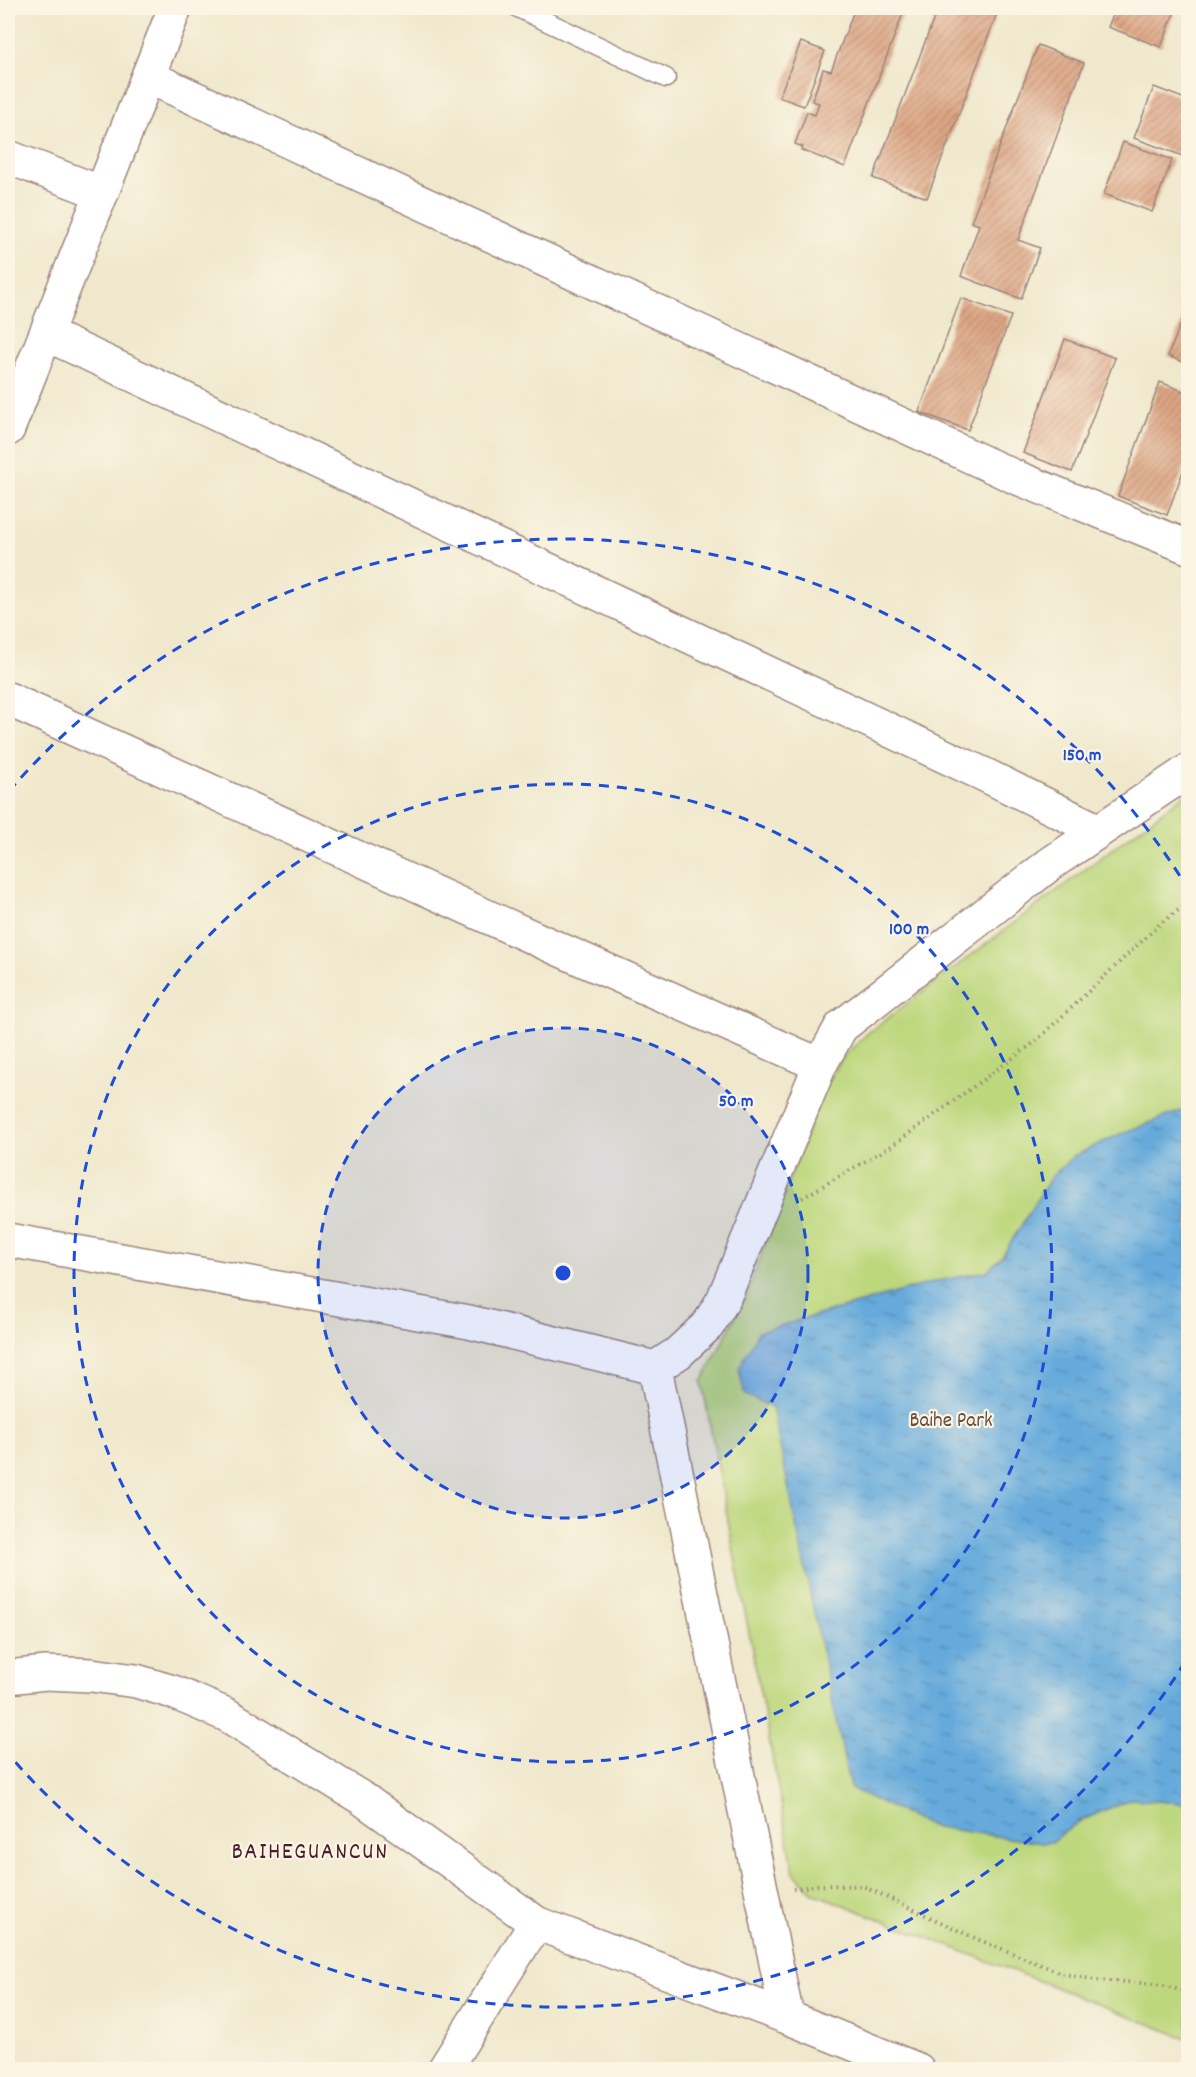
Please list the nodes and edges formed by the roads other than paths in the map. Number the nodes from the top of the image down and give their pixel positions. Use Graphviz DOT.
graph roads {
  1 [pos="175,8"];
  2 [pos="518,8"];
  3 [pos="149,77"];
  4 [pos="666,78"];
  5 [pos="8,157"];
  6 [pos="102,193"];
  7 [pos="46,334"];
  8 [pos="8,429"];
  9 [pos="1188,547"];
  10 [pos="8,699"];
  11 [pos="1188,771"];
  12 [pos="1099,831"];
  13 [pos="820,1065"];
  14 [pos="8,1240"];
  15 [pos="656,1368"];
  16 [pos="8,1677"];
  17 [pos="536,1923"];
  18 [pos="787,2017"];
  19 [pos="444,2070"];
  20 [pos="918,2070"];
  1 -- 3 [label="street"];
  2 -- 4 [label="lane"];
  3 -- 6 [label="street"];
  3 -- 9 [label="street"];
  5 -- 6 [label="street"];
  6 -- 7 [label="street"];
  7 -- 8 [label="street"];
  7 -- 12 [label="street"];
  10 -- 13 [label="street"];
  11 -- 12 [label="street"];
  12 -- 13 [label="street"];
  13 -- 15 [label="street"];
  14 -- 15 [label="street"];
  15 -- 18 [label="street"];
  16 -- 17 [label="street"];
  17 -- 18 [label="street"];
  17 -- 19 [label="street"];
  18 -- 20 [label="street"];
}
